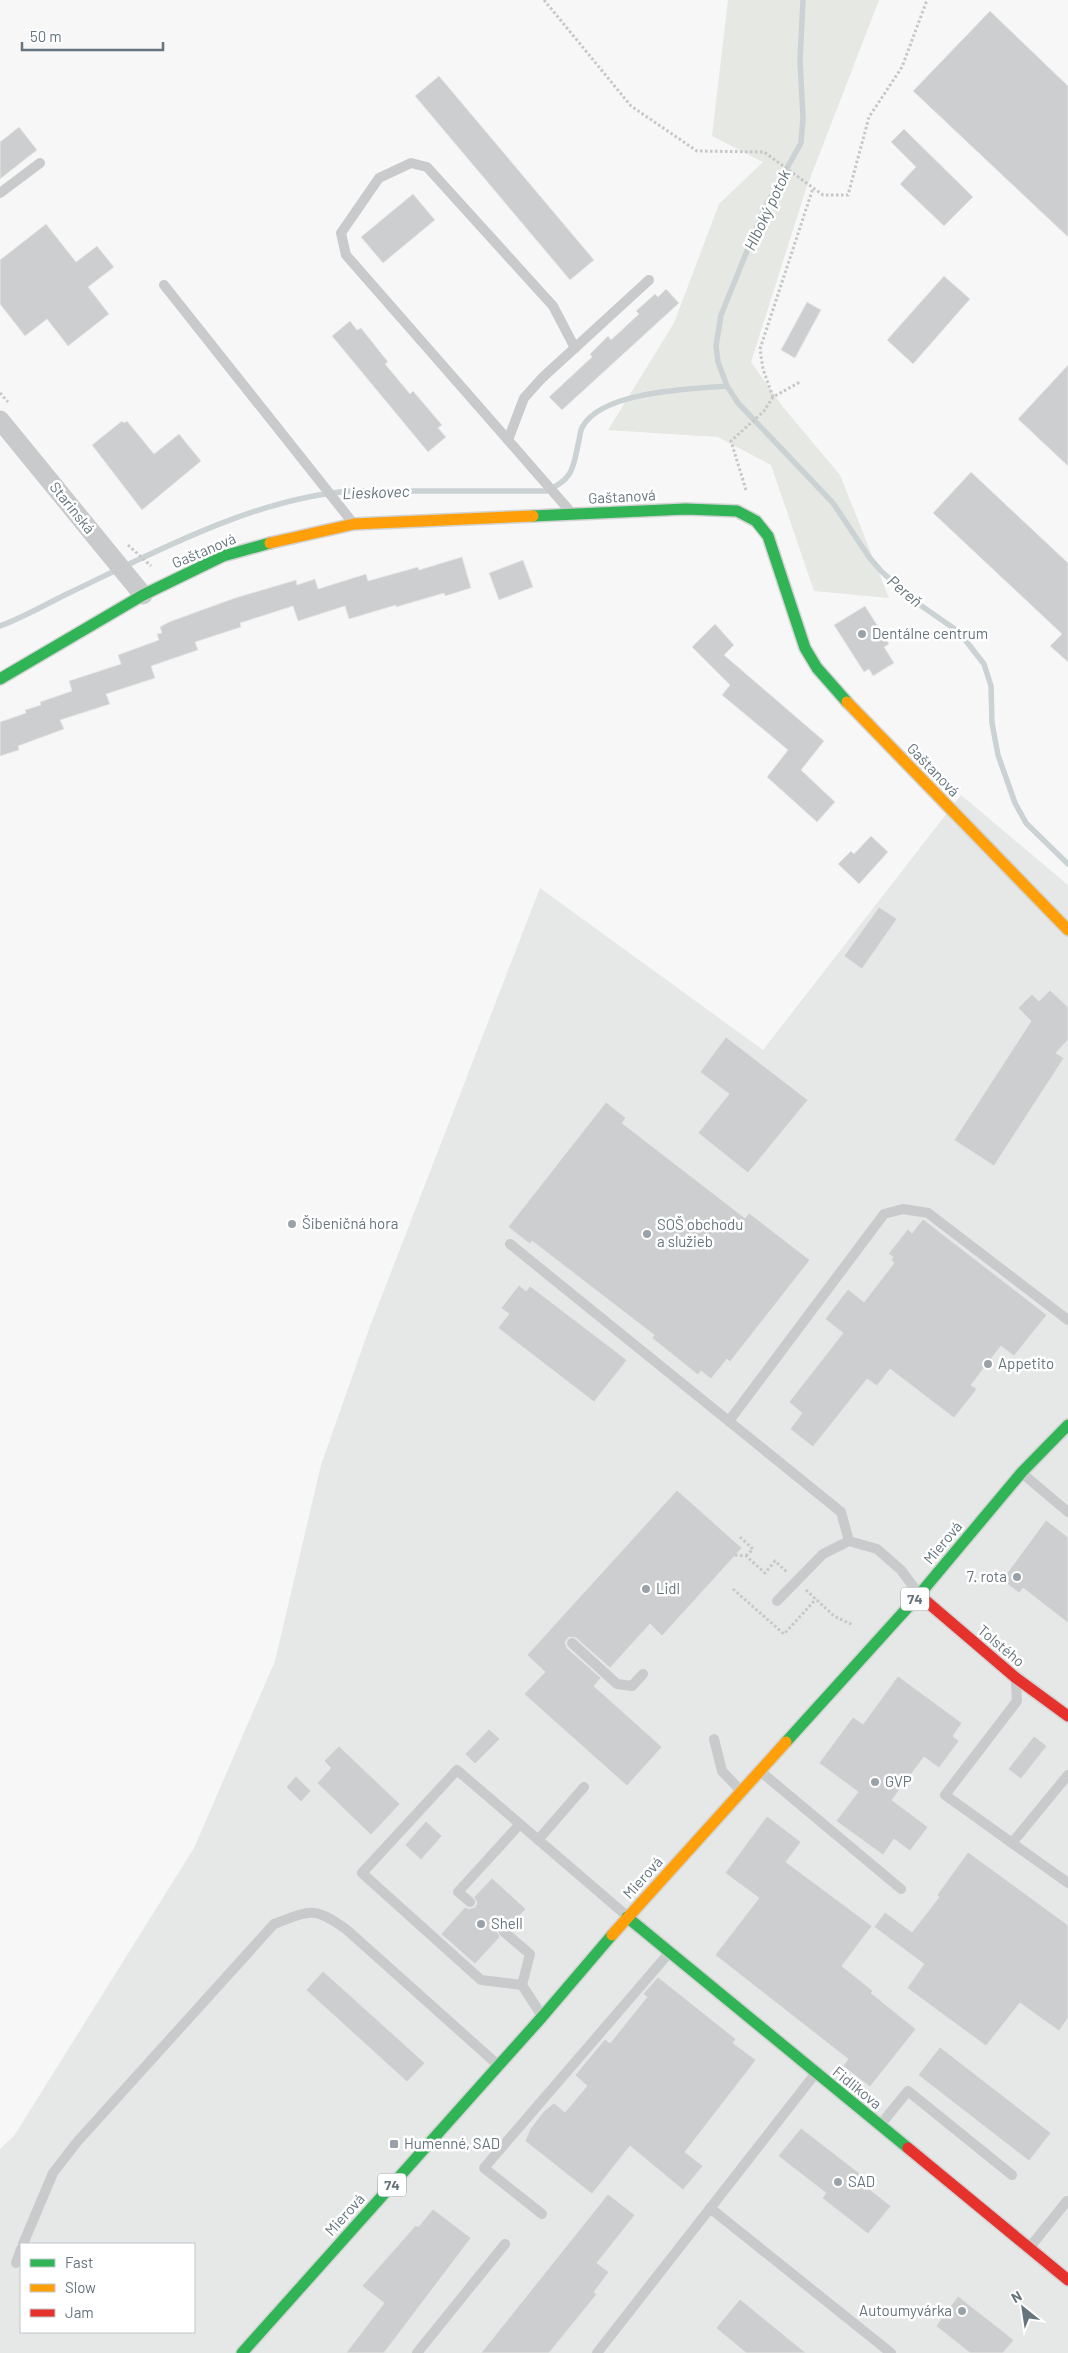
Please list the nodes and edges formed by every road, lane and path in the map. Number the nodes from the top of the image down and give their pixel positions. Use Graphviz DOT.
graph roads {
  1 [pos="544,0"];
  2 [pos="927,0"];
  3 [pos="40,163"];
  4 [pos="813,188"];
  5 [pos="0,193"];
  6 [pos="649,280"];
  7 [pos="164,284"];
  8 [pos="575,348"];
  9 [pos="800,382"];
  10 [pos="773,397"];
  11 [pos="0,420"];
  12 [pos="508,440"];
  13 [pos="573,514"];
  14 [pos="756,521"];
  15 [pos="354,524"];
  16 [pos="143,595"];
  17 [pos="0,679"];
  18 [pos="1068,930"];
  19 [pos="510,1244"];
  20 [pos="1068,1320"];
  21 [pos="729,1421"];
  22 [pos="1068,1425"];
  23 [pos="1022,1472"];
  24 [pos="1068,1512"];
  25 [pos="740,1537"];
  26 [pos="849,1541"];
  27 [pos="746,1556"];
  28 [pos="919,1595"];
  29 [pos="777,1601"];
  30 [pos="572,1643"];
  31 [pos="643,1674"];
  32 [pos="1016,1678"];
  33 [pos="1068,1716"];
  34 [pos="714,1739"];
  35 [pos="760,1771"];
  36 [pos="1068,1775"];
  37 [pos="584,1788"];
  38 [pos="742,1792"];
  39 [pos="520,1824"];
  40 [pos="538,1840"];
  41 [pos="1012,1844"];
  42 [pos="1068,1882"];
  43 [pos="901,1888"];
  44 [pos="470,1902"];
  45 [pos="627,1917"];
  46 [pos="504,1932"];
  47 [pos="670,1952"];
  48 [pos="522,1985"];
  49 [pos="542,2017"];
  50 [pos="499,2066"];
  51 [pos="815,2073"];
  52 [pos="880,2126"];
  53 [pos="1012,2175"];
  54 [pos="1067,2201"];
  55 [pos="710,2208"];
  56 [pos="542,2214"];
  57 [pos="23,2243"];
  58 [pos="505,2244"];
  59 [pos="1029,2248"];
  60 [pos="20,2252"];
  61 [pos="16,2263"];
  62 [pos="1067,2276"];
  63 [pos="242,2353"];
  64 [pos="417,2353"];
  65 [pos="597,2353"];
  66 [pos="891,2353"];
  1 -- 4 [label="path"];
  2 -- 4 [label="path"];
  3 -- 5 [label="lane"];
  4 -- 10 [label="path"];
  6 -- 8 [label="lane"];
  7 -- 15 [label="lane"];
  8 -- 12 [label="lane"];
  8 -- 12 [label="lane"];
  9 -- 10 [label="path"];
  10 -- 14 [label="path"];
  11 -- 16 [label="street, Starinská"];
  12 -- 13 [label="lane"];
  13 -- 14 [label="street, Gaštanová"];
  13 -- 15 [label="street, Gaštanová"];
  14 -- 18 [label="street, Gaštanová"];
  15 -- 16 [label="street, Gaštanová"];
  16 -- 17 [label="street, Gaštanová"];
  19 -- 21 [label="lane"];
  20 -- 21 [label="lane"];
  21 -- 26 [label="lane"];
  22 -- 23 [label="street, Mierová / 74"];
  23 -- 24 [label="lane"];
  23 -- 28 [label="street, Mierová / 74"];
  25 -- 27 [label="path"];
  26 -- 28 [label="lane"];
  26 -- 29 [label="lane"];
  28 -- 32 [label="street, Tolstého"];
  28 -- 35 [label="street, Mierová / 74"];
  30 -- 31 [label="lane"];
  32 -- 33 [label="street, Tolstého"];
  32 -- 41 [label="lane"];
  34 -- 38 [label="lane"];
  35 -- 38 [label="street, Mierová / 74"];
  35 -- 43 [label="lane"];
  36 -- 41 [label="lane"];
  37 -- 40 [label="lane"];
  38 -- 45 [label="street, Mierová / 74"];
  39 -- 40 [label="lane"];
  39 -- 44 [label="lane"];
  39 -- 48 [label="lane"];
  40 -- 45 [label="lane"];
  41 -- 42 [label="lane"];
  45 -- 47 [label="street, Fidlikova"];
  45 -- 49 [label="street, Mierová / 74"];
  46 -- 48 [label="lane"];
  47 -- 51 [label="street, Fidlikova"];
  47 -- 56 [label="lane"];
  48 -- 49 [label="lane"];
  49 -- 50 [label="street, Mierová / 74"];
  50 -- 57 [label="lane"];
  50 -- 63 [label="street, Mierová / 74"];
  51 -- 52 [label="street, Fidlikova"];
  51 -- 55 [label="lane"];
  52 -- 53 [label="lane"];
  52 -- 59 [label="street, Fidlikova"];
  54 -- 59 [label="lane"];
  55 -- 65 [label="lane"];
  55 -- 66 [label="lane"];
  58 -- 64 [label="lane"];
  59 -- 62 [label="street, Fidlikova"];
  60 -- 61 [label="lane"];
}
